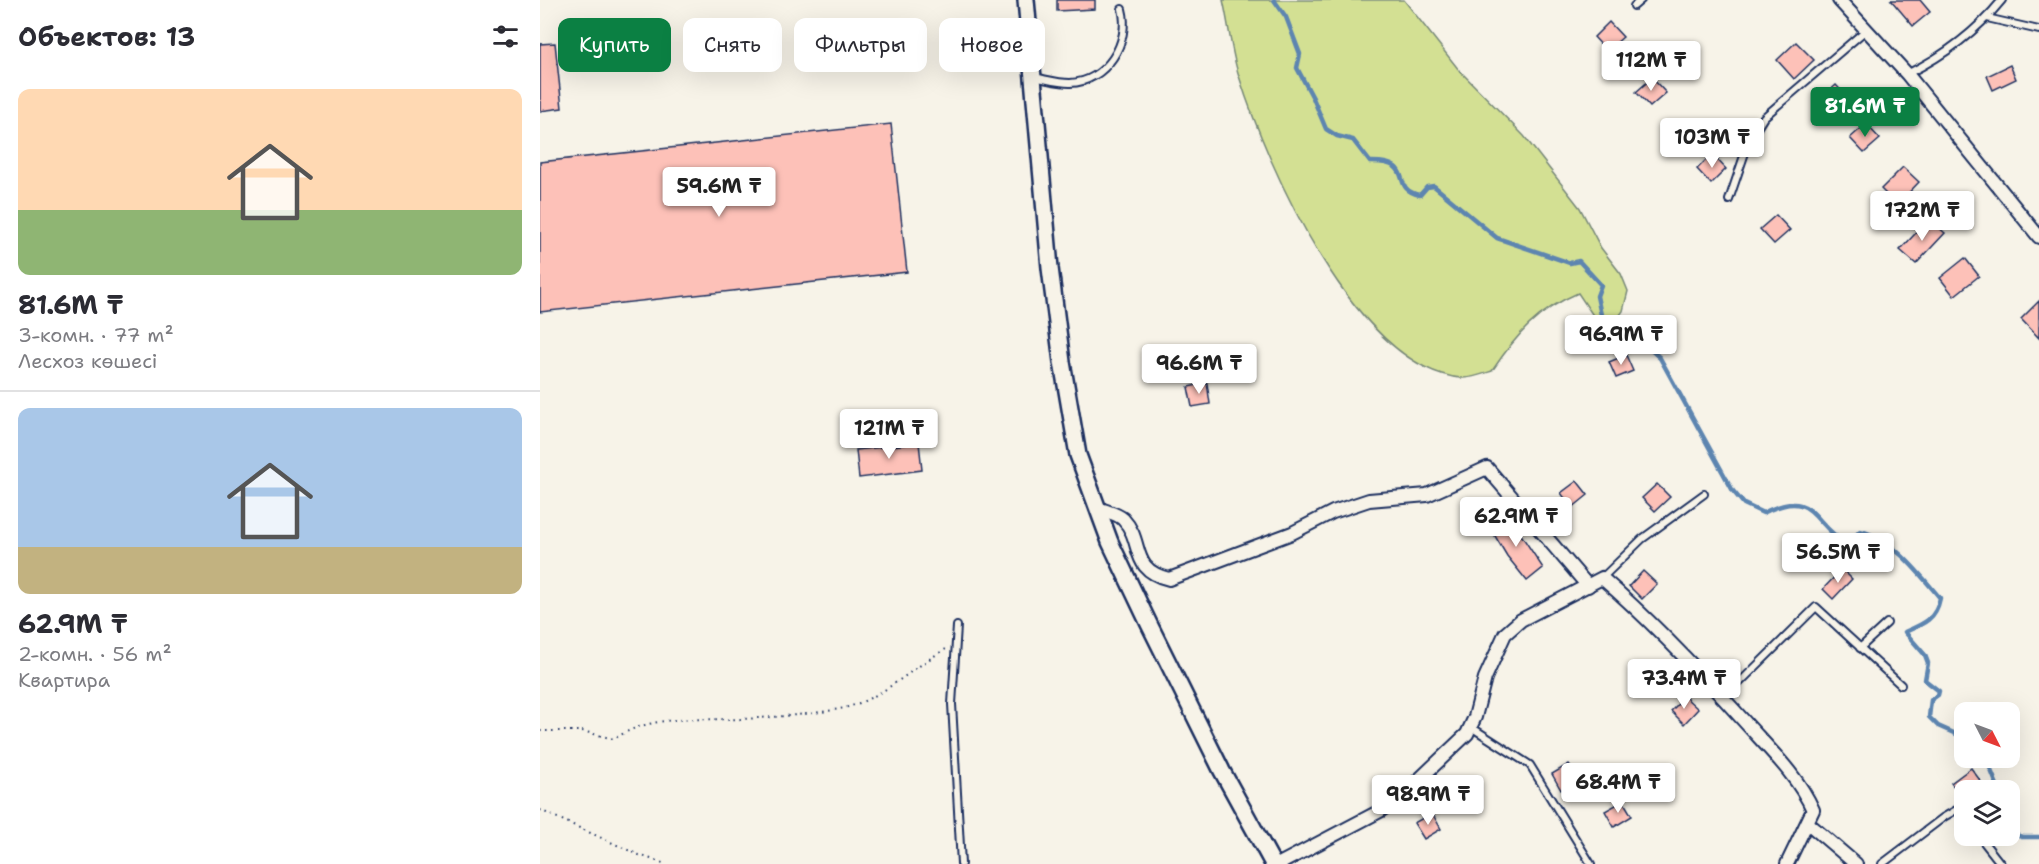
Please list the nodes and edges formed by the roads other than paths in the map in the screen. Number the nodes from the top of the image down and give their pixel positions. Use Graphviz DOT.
graph roads {
  1 [pos="1026,0"];
  2 [pos="1641,0"];
  3 [pos="1839,0"];
  4 [pos="2002,0"];
  5 [pos="1634,6"];
  6 [pos="1122,9"];
  7 [pos="1987,18"];
  8 [pos="1867,29"];
  9 [pos="2039,30"];
  10 [pos="1907,74"];
  11 [pos="1032,77"];
  12 [pos="1729,200"];
  13 [pos="2039,237"];
  14 [pos="1704,494"];
  15 [pos="1098,508"];
  16 [pos="1602,578"];
  17 [pos="1588,586"];
  18 [pos="1887,623"];
  19 [pos="957,626"];
  20 [pos="1860,648"];
  21 [pos="1901,685"];
  22 [pos="1723,698"];
  23 [pos="1470,726"];
  24 [pos="1954,815"];
  25 [pos="1809,824"];
  26 [pos="1987,846"];
  27 [pos="962,864"];
  28 [pos="1273,864"];
  29 [pos="1279,864"];
  30 [pos="1591,864"];
  31 [pos="1787,864"];
  32 [pos="1856,864"];
  33 [pos="1881,864"];
  34 [pos="2001,864"];
  1 -- 11 [label="street"];
  2 -- 5 [label="lane"];
  3 -- 8 [label="street"];
  4 -- 7 [label="lane"];
  6 -- 11 [label="lane"];
  7 -- 9 [label="lane"];
  7 -- 10 [label="lane"];
  8 -- 10 [label="street"];
  8 -- 12 [label="lane"];
  10 -- 13 [label="street"];
  11 -- 15 [label="street"];
  14 -- 16 [label="lane"];
  15 -- 17 [label="street"];
  15 -- 28 [label="street"];
  16 -- 17 [label="street"];
  16 -- 22 [label="street"];
  17 -- 23 [label="street"];
  18 -- 20 [label="lane"];
  19 -- 27 [label="lane"];
  20 -- 21 [label="lane"];
  20 -- 22 [label="lane"];
  22 -- 25 [label="street"];
  23 -- 29 [label="street"];
  23 -- 30 [label="lane"];
  24 -- 33 [label="lane"];
  25 -- 31 [label="street"];
  25 -- 32 [label="street"];
  26 -- 34 [label="lane"];
}
